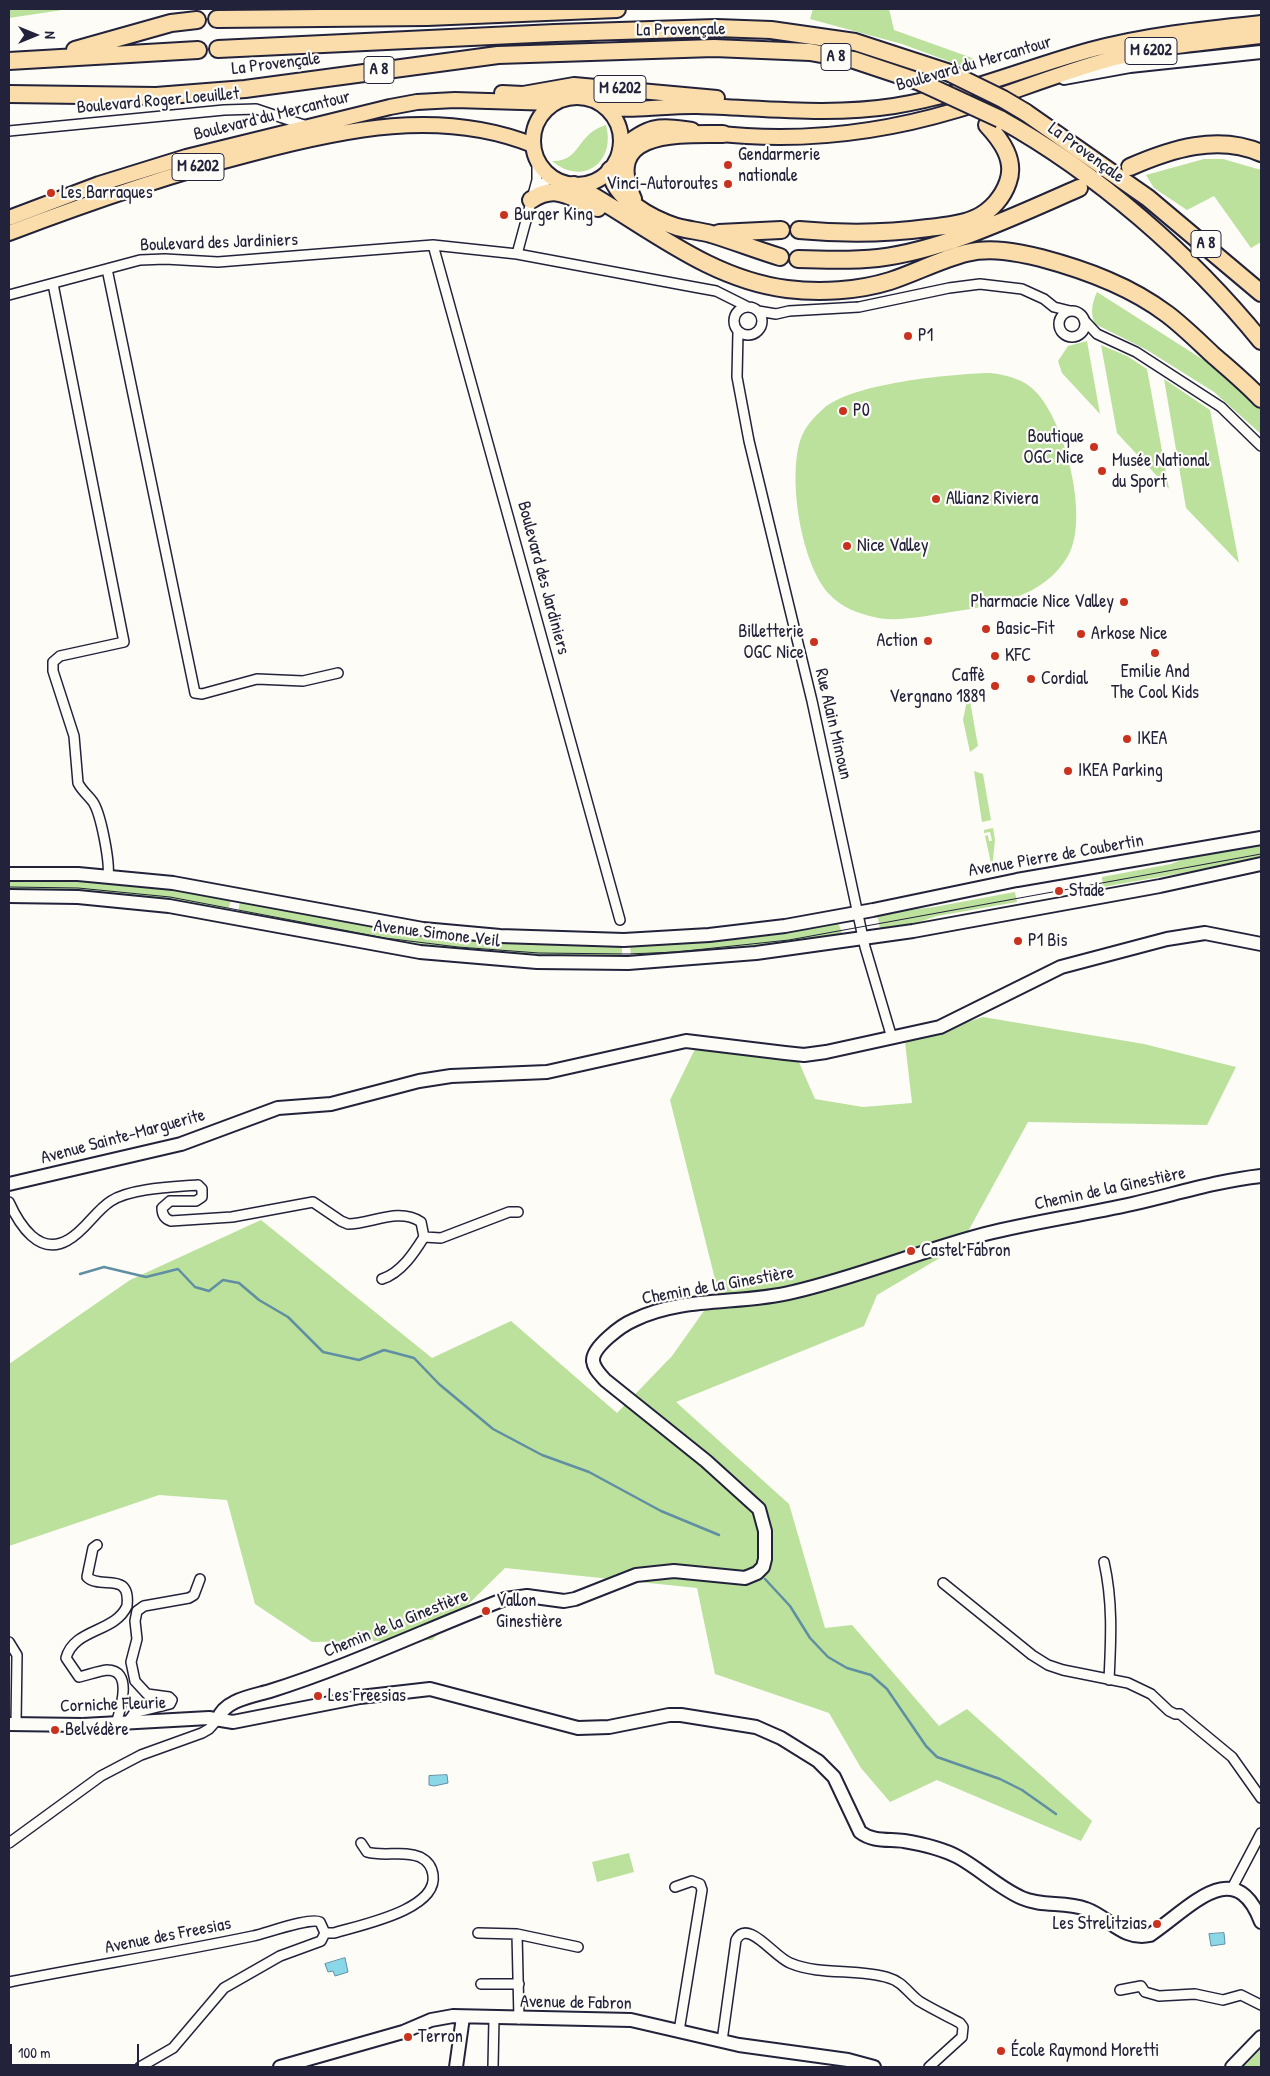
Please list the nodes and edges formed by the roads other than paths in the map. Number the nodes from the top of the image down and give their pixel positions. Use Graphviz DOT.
graph roads {
  1 [pos="617,9"];
  2 [pos="217,19"];
  3 [pos="197,20"];
  4 [pos="1261,23"];
  5 [pos="1261,36"];
  6 [pos="218,49"];
  7 [pos="198,50"];
  8 [pos="1261,52"];
  9 [pos="44,59"];
  10 [pos="9,61"];
  11 [pos="1044,81"];
  12 [pos="9,94"];
  13 [pos="417,102"];
  14 [pos="554,103"];
  15 [pos="605,107"];
  16 [pos="825,111"];
  17 [pos="994,122"];
  18 [pos="308,126"];
  19 [pos="9,132"];
  20 [pos="723,134"];
  21 [pos="533,145"];
  22 [pos="620,149"];
  23 [pos="1261,153"];
  24 [pos="537,160"];
  25 [pos="1130,167"];
  26 [pos="610,170"];
  27 [pos="554,178"];
  28 [pos="574,185"];
  29 [pos="1079,188"];
  30 [pos="531,200"];
  31 [pos="630,210"];
  32 [pos="9,218"];
  33 [pos="782,230"];
  34 [pos="799,230"];
  35 [pos="709,233"];
  36 [pos="9,234"];
  37 [pos="434,245"];
  38 [pos="517,254"];
  39 [pos="780,258"];
  40 [pos="798,258"];
  41 [pos="107,270"];
  42 [pos="53,284"];
  43 [pos="1261,293"];
  44 [pos="9,295"];
  45 [pos="724,295"];
  46 [pos="746,306"];
  47 [pos="1054,307"];
  48 [pos="758,311"];
  49 [pos="1070,311"];
  50 [pos="776,314"];
  51 [pos="734,315"];
  52 [pos="1084,320"];
  53 [pos="1059,325"];
  54 [pos="761,326"];
  55 [pos="738,332"];
  56 [pos="1097,334"];
  57 [pos="751,335"];
  58 [pos="1074,337"];
  59 [pos="1261,341"];
  60 [pos="739,358"];
  61 [pos="1261,399"];
  62 [pos="1261,446"];
  63 [pos="338,673"];
  64 [pos="1261,838"];
  65 [pos="1261,864"];
  66 [pos="9,874"];
  67 [pos="108,876"];
  68 [pos="9,896"];
  69 [pos="858,913"];
  70 [pos="620,920"];
  71 [pos="863,937"];
  72 [pos="1261,944"];
  73 [pos="892,1038"];
  74 [pos="1261,1176"];
  75 [pos="9,1184"];
  76 [pos="9,1202"];
  77 [pos="518,1212"];
  78 [pos="424,1236"];
  79 [pos="382,1279"];
  80 [pos="97,1545"];
  81 [pos="1104,1562"];
  82 [pos="200,1579"];
  83 [pos="942,1583"];
  84 [pos="9,1642"];
  85 [pos="1110,1680"];
  86 [pos="218,1719"];
  87 [pos="13,1724"];
  88 [pos="122,1724"];
  89 [pos="1261,1798"];
  90 [pos="1261,1832"];
  91 [pos="9,1843"];
  92 [pos="362,1843"];
  93 [pos="674,1887"];
  94 [pos="1232,1888"];
  95 [pos="1261,1922"];
  96 [pos="325,1933"];
  97 [pos="478,1933"];
  98 [pos="518,1934"];
  99 [pos="578,1947"];
  100 [pos="9,1982"];
  101 [pos="481,1984"];
  102 [pos="519,1984"];
  103 [pos="1120,1990"];
  104 [pos="1261,2005"];
  105 [pos="463,2017"];
  106 [pos="494,2018"];
  107 [pos="519,2019"];
  108 [pos="679,2031"];
  109 [pos="1261,2037"];
  110 [pos="722,2041"];
  111 [pos="140,2067"];
  112 [pos="280,2067"];
  113 [pos="456,2067"];
  114 [pos="493,2067"];
  115 [pos="874,2067"];
  116 [pos="928,2067"];
  117 [pos="1232,2067"];
  1 -- 2 [label="highway"];
  3 -- 9 [label="highway"];
  4 -- 16 [label="main road, Boulevard du Mercantour / M 6202"];
  5 -- 11 [label="main road, Boulevard du Mercantour / M 6202"];
  6 -- 43 [label="highway, La Provençale / A 8, bridge"];
  7 -- 9 [label="highway"];
  8 -- 11 [label="main road"];
  9 -- 10 [label="highway"];
  11 -- 20 [label="main road, Boulevard du Mercantour / M 6202"];
  12 -- 17 [label="highway, La Provençale / A 8, bridge"];
  13 -- 14 [label="main road, Boulevard du Mercantour / M 6202"];
  13 -- 16 [label="main road, M 6202"];
  13 -- 18 [label="main road, Boulevard du Mercantour / M 6202"];
  14 -- 15 [label="main road"];
  14 -- 21 [label="main road"];
  15 -- 16 [label="main road, Boulevard du Mercantour / M 6202"];
  15 -- 22 [label="main road"];
  17 -- 34 [label="highway"];
  17 -- 59 [label="highway, La Provençale / A 8"];
  18 -- 19 [label="street, Boulevard Roger Loeuillet"];
  18 -- 32 [label="main road, Boulevard du Mercantour / M 6202"];
  20 -- 22 [label="main road, Boulevard du Mercantour / M 6202"];
  20 -- 31 [label="highway"];
  21 -- 24 [label="main road"];
  21 -- 36 [label="main road, Boulevard du Mercantour / M 6202"];
  22 -- 26 [label="main road"];
  23 -- 25 [label="highway"];
  24 -- 27 [label="main road"];
  24 -- 30 [label="street"];
  26 -- 28 [label="main road"];
  26 -- 31 [label="highway"];
  27 -- 28 [label="main road"];
  27 -- 30 [label="street"];
  28 -- 31 [label="highway"];
  29 -- 40 [label="highway"];
  30 -- 31 [label="highway"];
  30 -- 38 [label="street"];
  31 -- 35 [label="highway"];
  31 -- 61 [label="highway"];
  33 -- 35 [label="highway"];
  35 -- 39 [label="highway"];
  37 -- 38 [label="street, Boulevard des Jardiniers"];
  37 -- 41 [label="street, Boulevard des Jardiniers"];
  37 -- 70 [label="street, Boulevard des Jardiniers"];
  38 -- 45 [label="street, Boulevard des Jardiniers"];
  41 -- 42 [label="street, Boulevard des Jardiniers"];
  41 -- 63 [label="street"];
  42 -- 44 [label="street, Boulevard des Jardiniers"];
  42 -- 67 [label="street"];
  45 -- 46 [label="street, Boulevard des Jardiniers"];
  45 -- 51 [label="street"];
  46 -- 48 [label="street"];
  46 -- 51 [label="street"];
  47 -- 49 [label="street"];
  47 -- 50 [label="street"];
  47 -- 53 [label="street"];
  48 -- 50 [label="street"];
  48 -- 54 [label="street"];
  49 -- 52 [label="street"];
  49 -- 53 [label="street"];
  50 -- 54 [label="street"];
  51 -- 55 [label="street"];
  52 -- 56 [label="street"];
  52 -- 58 [label="street"];
  53 -- 58 [label="street"];
  54 -- 57 [label="street"];
  55 -- 57 [label="street"];
  55 -- 60 [label="street, Rue Alain Mimoun"];
  56 -- 58 [label="street"];
  56 -- 62 [label="street"];
  57 -- 60 [label="street, Rue Alain Mimoun"];
  60 -- 69 [label="street, Rue Alain Mimoun"];
  64 -- 69 [label="main road, Avenue Pierre de Coubertin"];
  65 -- 71 [label="main road"];
  66 -- 67 [label="main road, Avenue Simone Veil"];
  67 -- 69 [label="main road, Avenue Simone Veil"];
  68 -- 71 [label="main road, Avenue Simone Veil"];
  69 -- 71 [label="street, Rue Alain Mimoun"];
  71 -- 73 [label="street, Rue Alain Mimoun"];
  72 -- 73 [label="main road, Avenue Sainte-Marguerite"];
  73 -- 75 [label="main road, Avenue Sainte-Marguerite"];
  74 -- 86 [label="main road, Chemin de la Ginestière"];
  76 -- 78 [label="street"];
  77 -- 78 [label="street"];
  78 -- 79 [label="street"];
  80 -- 88 [label="street"];
  81 -- 85 [label="street"];
  82 -- 88 [label="street"];
  83 -- 85 [label="street"];
  84 -- 87 [label="street"];
  85 -- 89 [label="street"];
  86 -- 88 [label="main road, Corniche Fleurie"];
  86 -- 91 [label="street"];
  86 -- 94 [label="main road"];
  87 -- 88 [label="main road, Corniche Fleurie"];
  90 -- 94 [label="street"];
  92 -- 96 [label="street"];
  93 -- 108 [label="street"];
  94 -- 95 [label="main road"];
  96 -- 100 [label="street, Avenue des Freesias"];
  96 -- 111 [label="street"];
  97 -- 98 [label="street"];
  98 -- 99 [label="street"];
  98 -- 102 [label="street"];
  101 -- 102 [label="street"];
  102 -- 107 [label="street"];
  103 -- 104 [label="street"];
  105 -- 106 [label="main road, Avenue de Fabron"];
  105 -- 112 [label="main road, Avenue de Fabron"];
  105 -- 113 [label="main road"];
  106 -- 107 [label="main road, Avenue de Fabron"];
  106 -- 114 [label="street"];
  107 -- 108 [label="main road, Avenue de Fabron"];
  108 -- 110 [label="main road, Avenue de Fabron"];
  109 -- 117 [label="main road"];
  110 -- 115 [label="main road, Avenue de Fabron"];
  110 -- 116 [label="street"];
}
